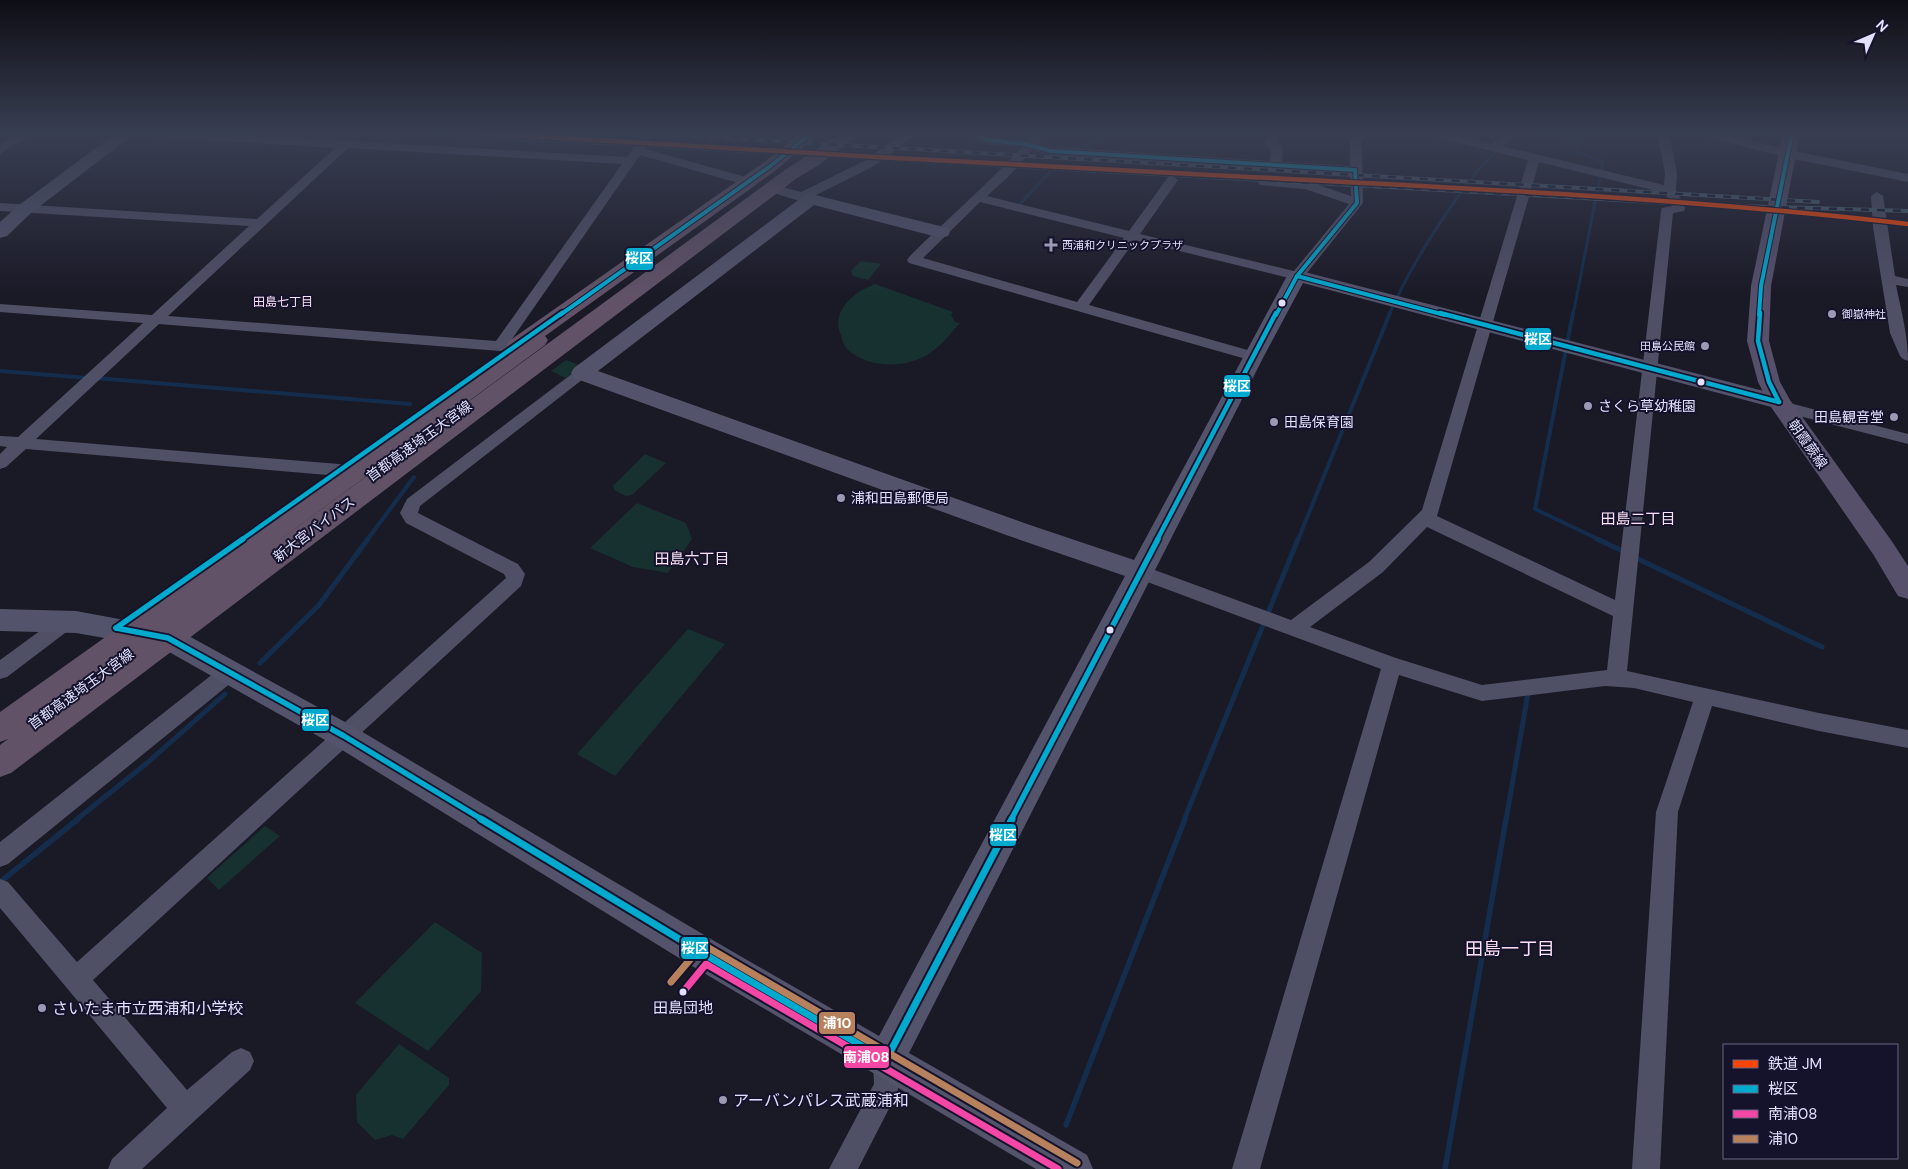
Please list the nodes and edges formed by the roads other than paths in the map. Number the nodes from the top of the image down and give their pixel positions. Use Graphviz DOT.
graph roads {
  1 [pos="55,188"];
  2 [pos="299,188"];
  3 [pos="613,188"];
  4 [pos="741,188"];
  5 [pos="747,188"];
  6 [pos="758,188"];
  7 [pos="764,188"];
  8 [pos="788,188"];
  9 [pos="825,188"];
  10 [pos="989,188"];
  11 [pos="1166,188"];
  12 [pos="1314,188"];
  13 [pos="1356,188"];
  14 [pos="1526,188"];
  15 [pos="1660,188"];
  16 [pos="1782,188"];
  17 [pos="1670,190"];
  18 [pos="1878,196"];
  19 [pos="806,198"];
  20 [pos="978,198"];
  21 [pos="1357,203"];
  22 [pos="0,208"];
  23 [pos="21,213"];
  24 [pos="260,223"];
  25 [pos="0,224"];
  26 [pos="0,232"];
  27 [pos="941,232"];
  28 [pos="1131,236"];
  29 [pos="1297,276"];
  30 [pos="1889,279"];
  31 [pos="1908,283"];
  32 [pos="0,308"];
  33 [pos="1080,308"];
  34 [pos="156,320"];
  35 [pos="1486,325"];
  36 [pos="508,346"];
  37 [pos="1253,356"];
  38 [pos="1908,356"];
  39 [pos="1650,368"];
  40 [pos="582,373"];
  41 [pos="1780,404"];
  42 [pos="1908,439"];
  43 [pos="0,441"];
  44 [pos="22,443"];
  45 [pos="0,464"];
  46 [pos="339,470"];
  47 [pos="1425,518"];
  48 [pos="1141,572"];
  49 [pos="1908,589"];
  50 [pos="1623,612"];
  51 [pos="0,620"];
  52 [pos="66,622"];
  53 [pos="116,628"];
  54 [pos="1295,628"];
  55 [pos="168,638"];
  56 [pos="1392,665"];
  57 [pos="0,671"];
  58 [pos="230,672"];
  59 [pos="1616,679"];
  60 [pos="1705,696"];
  61 [pos="0,712"];
  62 [pos="0,729"];
  63 [pos="344,736"];
  64 [pos="1908,739"];
  65 [pos="0,748"];
  66 [pos="0,764"];
  67 [pos="0,856"];
  68 [pos="0,890"];
  69 [pos="76,979"];
  70 [pos="886,1060"];
  71 [pos="241,1061"];
  72 [pos="186,1109"];
  73 [pos="122,1169"];
  74 [pos="843,1169"];
  75 [pos="1073,1169"];
  76 [pos="1246,1169"];
  77 [pos="1646,1169"];
  1 -- 23 [label="street"];
  2 -- 24 [label="street"];
  3 -- 36 [label="street"];
  4 -- 36 [label="highway"];
  5 -- 62 [label="highway, 首都高速埼玉大宮線"];
  6 -- 55 [label="highway, 新大宮バイパス"];
  7 -- 65 [label="highway, 首都高速埼玉大宮線"];
  8 -- 19 [label="street"];
  9 -- 19 [label="street"];
  10 -- 20 [label="street"];
  11 -- 28 [label="street"];
  12 -- 21 [label="street"];
  13 -- 21 [label="street"];
  14 -- 35 [label="street"];
  15 -- 17 [label="street"];
  16 -- 41 [label="main road, 朝霞蕨線"];
  17 -- 39 [label="street"];
  18 -- 30 [label="street"];
  19 -- 27 [label="street"];
  19 -- 40 [label="street"];
  20 -- 27 [label="street"];
  20 -- 28 [label="street"];
  21 -- 29 [label="street"];
  22 -- 23 [label="street"];
  23 -- 24 [label="street"];
  23 -- 25 [label="street"];
  23 -- 26 [label="street"];
  24 -- 34 [label="street"];
  27 -- 33 [label="street"];
  28 -- 29 [label="street"];
  28 -- 33 [label="street"];
  29 -- 35 [label="street"];
  29 -- 37 [label="street"];
  30 -- 31 [label="street"];
  30 -- 38 [label="street"];
  32 -- 34 [label="street"];
  33 -- 37 [label="street"];
  34 -- 36 [label="street"];
  34 -- 44 [label="street"];
  35 -- 39 [label="street"];
  35 -- 47 [label="street"];
  36 -- 46 [label="highway"];
  37 -- 48 [label="street"];
  39 -- 41 [label="street"];
  39 -- 50 [label="street"];
  40 -- 48 [label="street"];
  40 -- 63 [label="street"];
  41 -- 42 [label="street"];
  41 -- 49 [label="main road, 朝霞蕨線"];
  43 -- 44 [label="street"];
  44 -- 45 [label="street"];
  44 -- 46 [label="street"];
  46 -- 53 [label="highway"];
  47 -- 50 [label="street"];
  47 -- 54 [label="street"];
  48 -- 54 [label="street"];
  48 -- 70 [label="street"];
  50 -- 59 [label="street"];
  51 -- 52 [label="street"];
  52 -- 53 [label="street"];
  52 -- 57 [label="street"];
  53 -- 55 [label="street"];
  53 -- 61 [label="highway"];
  54 -- 56 [label="street"];
  55 -- 58 [label="street"];
  55 -- 66 [label="highway, 新大宮バイパス"];
  56 -- 59 [label="street"];
  56 -- 76 [label="street"];
  58 -- 63 [label="street"];
  58 -- 67 [label="street"];
  59 -- 60 [label="street"];
  60 -- 64 [label="street"];
  60 -- 77 [label="street"];
  63 -- 69 [label="street"];
  63 -- 70 [label="street"];
  68 -- 69 [label="street"];
  69 -- 72 [label="street"];
  70 -- 74 [label="street"];
  70 -- 75 [label="street"];
  71 -- 72 [label="street"];
  72 -- 73 [label="street"];
}
